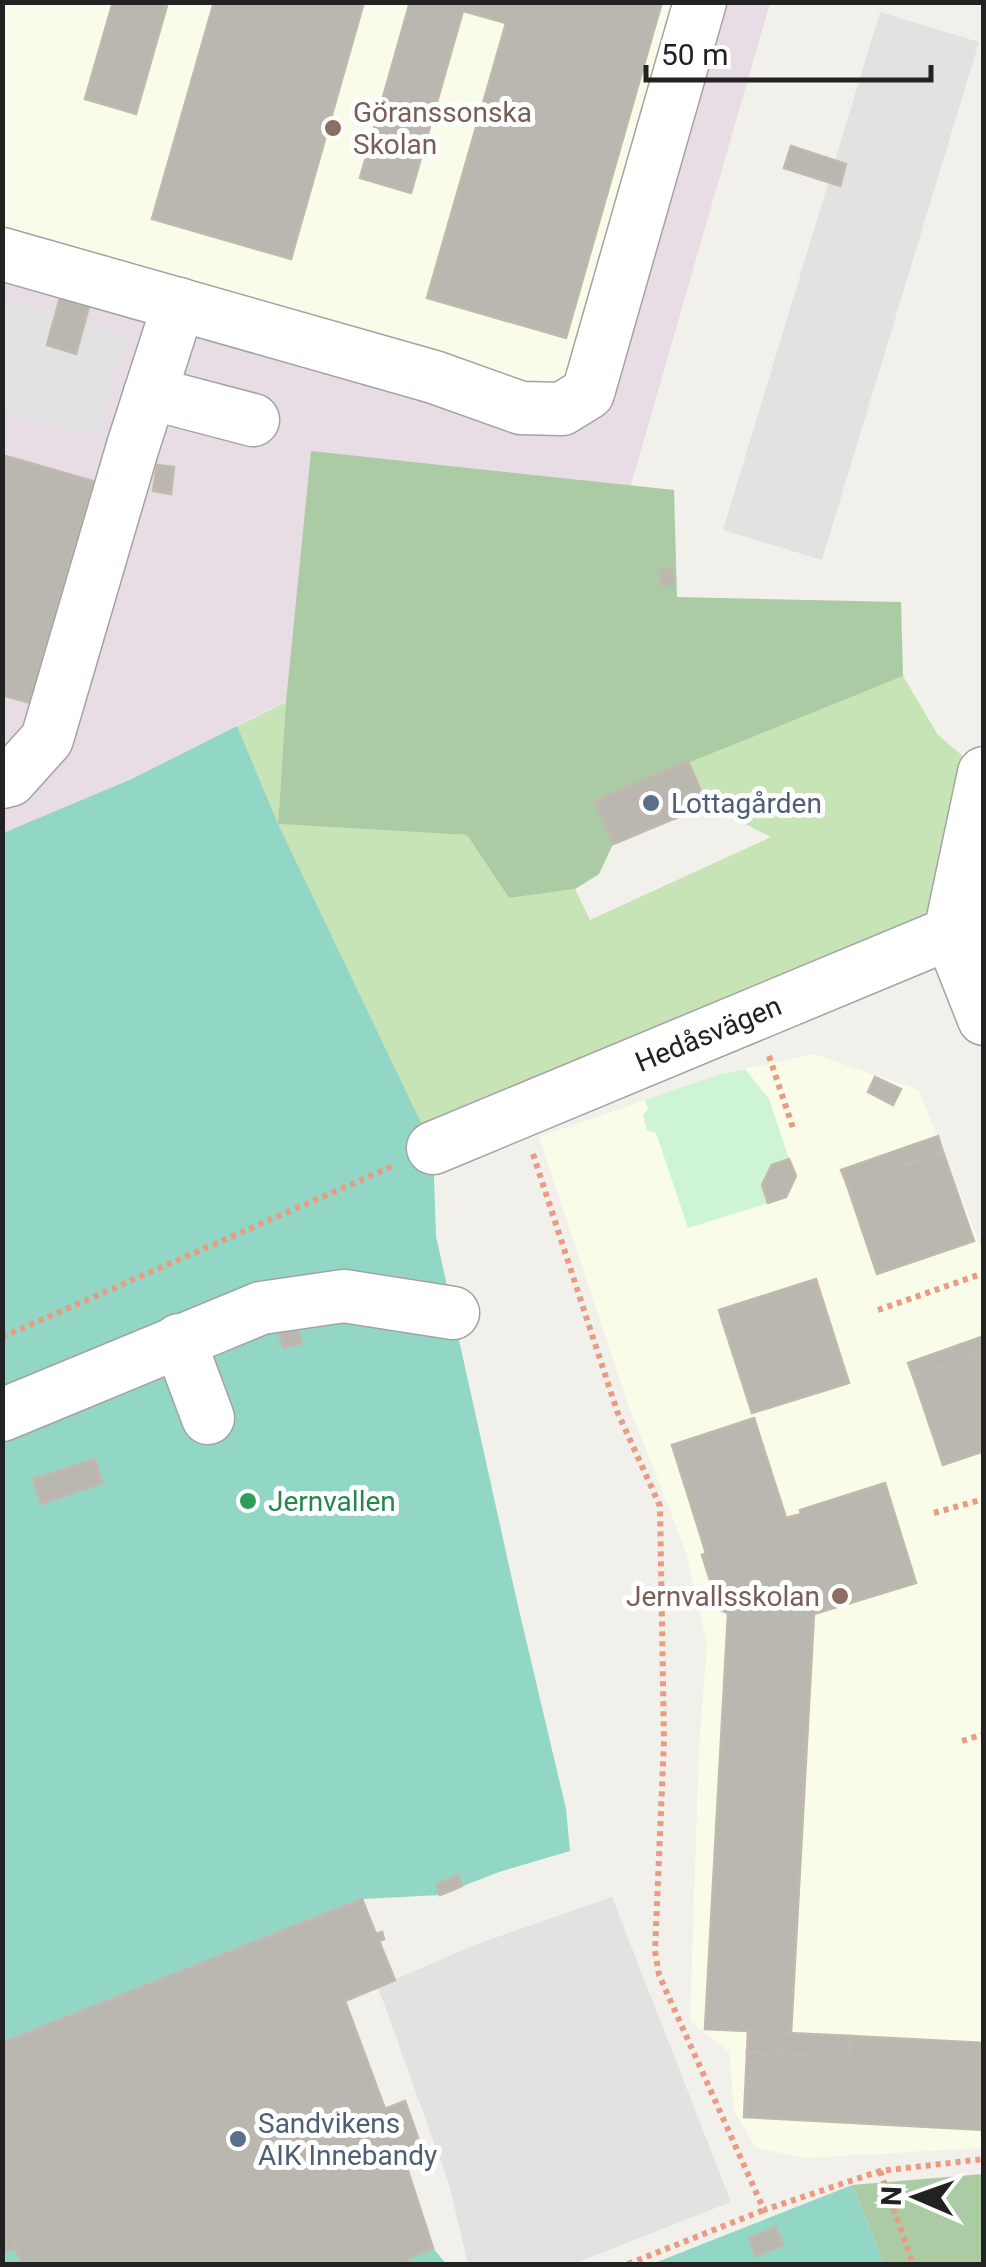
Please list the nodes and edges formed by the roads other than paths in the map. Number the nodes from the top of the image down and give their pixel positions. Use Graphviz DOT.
graph roads {
  1 [pos="700,2"];
  2 [pos="2,254"];
  3 [pos="179,304"];
  4 [pos="150,393"];
  5 [pos="253,420"];
  6 [pos="984,773"];
  7 [pos="2,782"];
  8 [pos="967,926"];
  9 [pos="984,1019"];
  10 [pos="433,1148"];
  11 [pos="453,1312"];
  12 [pos="179,1340"];
  13 [pos="2,1415"];
  14 [pos="208,1418"];
  1 -- 3 [label="street"];
  2 -- 3 [label="street"];
  3 -- 4 [label="street"];
  4 -- 5 [label="street"];
  4 -- 7 [label="street"];
  6 -- 8 [label="street"];
  8 -- 9 [label="street"];
  8 -- 10 [label="street, Hedåsvägen"];
  11 -- 12 [label="street"];
  12 -- 13 [label="street"];
  12 -- 14 [label="street"];
}
